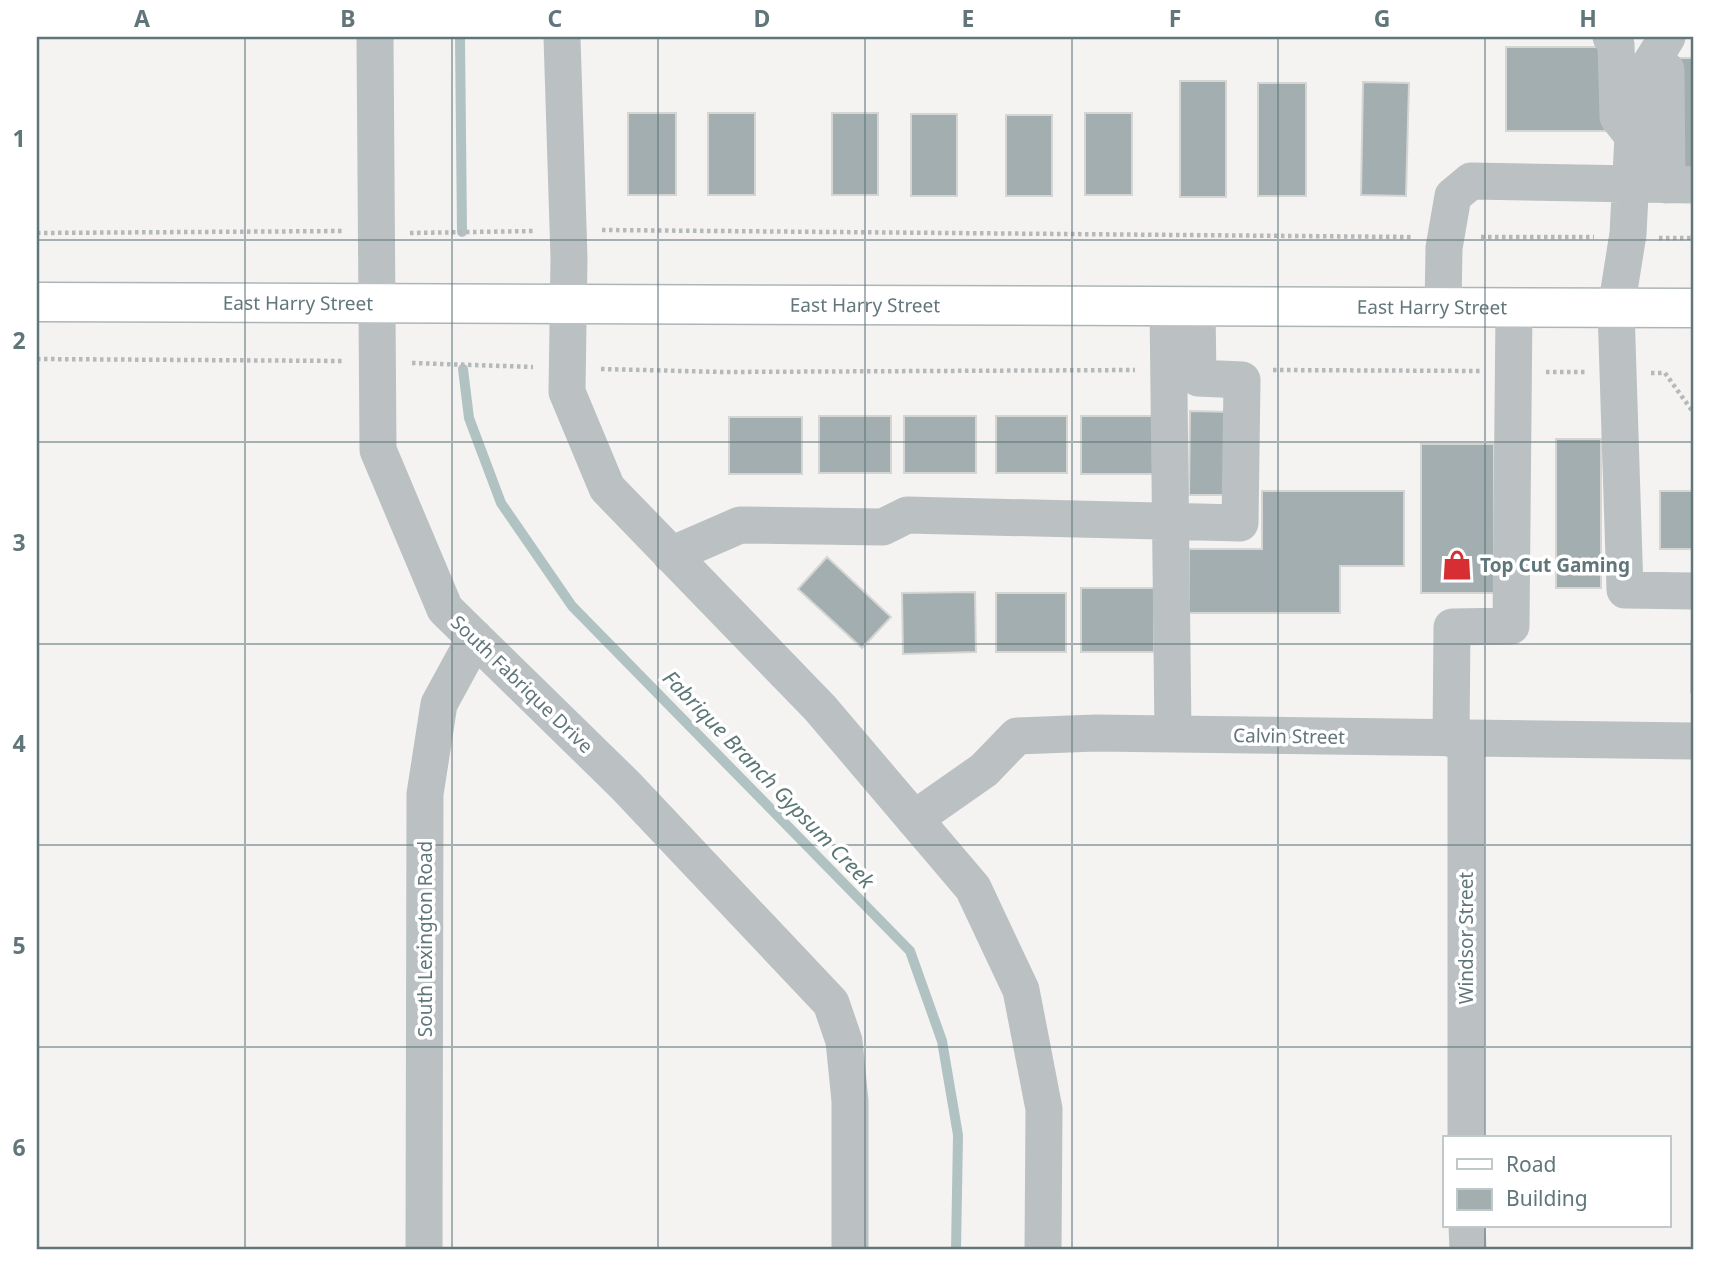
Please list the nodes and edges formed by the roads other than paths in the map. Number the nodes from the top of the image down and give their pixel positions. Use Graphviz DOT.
graph roads {
  1 [pos="374,37"];
  2 [pos="562,37"];
  3 [pos="1611,37"];
  4 [pos="1667,37"];
  5 [pos="1633,136"];
  6 [pos="1664,184"];
  7 [pos="37,302"];
  8 [pos="376,303"];
  9 [pos="568,304"];
  10 [pos="1182,307"];
  11 [pos="1443,308"];
  12 [pos="1514,308"];
  13 [pos="1615,309"];
  14 [pos="1693,309"];
  15 [pos="1170,533"];
  16 [pos="671,555"];
  17 [pos="1693,591"];
  18 [pos="475,638"];
  19 [pos="1173,734"];
  20 [pos="1459,739"];
  21 [pos="1693,741"];
  22 [pos="914,819"];
  23 [pos="1466,1136"];
  24 [pos="1467,1228"];
  25 [pos="424,1250"];
  26 [pos="850,1250"];
  27 [pos="1043,1250"];
  28 [pos="1468,1250"];
  1 -- 8 [label="street, South Fabrique Drive"];
  2 -- 9 [label="street"];
  3 -- 5 [label="street"];
  4 -- 5 [label="street"];
  4 -- 6 [label="street"];
  5 -- 6 [label="street"];
  6 -- 11 [label="street"];
  6 -- 13 [label="street"];
  7 -- 8 [label="main road, East Harry Street"];
  8 -- 9 [label="main road, East Harry Street"];
  8 -- 18 [label="street, South Fabrique Drive"];
  9 -- 10 [label="main road, East Harry Street"];
  9 -- 16 [label="street"];
  10 -- 11 [label="main road, East Harry Street"];
  10 -- 15 [label="street"];
  10 -- 15 [label="street"];
  11 -- 12 [label="main road, East Harry Street"];
  12 -- 13 [label="main road, East Harry Street"];
  12 -- 20 [label="street, Windsor Street"];
  13 -- 14 [label="main road, East Harry Street"];
  13 -- 17 [label="street"];
  15 -- 16 [label="street"];
  15 -- 19 [label="street"];
  16 -- 22 [label="street"];
  18 -- 25 [label="street, South Lexington Road"];
  18 -- 26 [label="street, South Fabrique Drive"];
  19 -- 20 [label="street, Calvin Street"];
  19 -- 22 [label="street, Calvin Street"];
  20 -- 21 [label="street, Calvin Street"];
  20 -- 23 [label="street, Windsor Street"];
  22 -- 27 [label="street"];
  24 -- 28 [label="street"];
}
